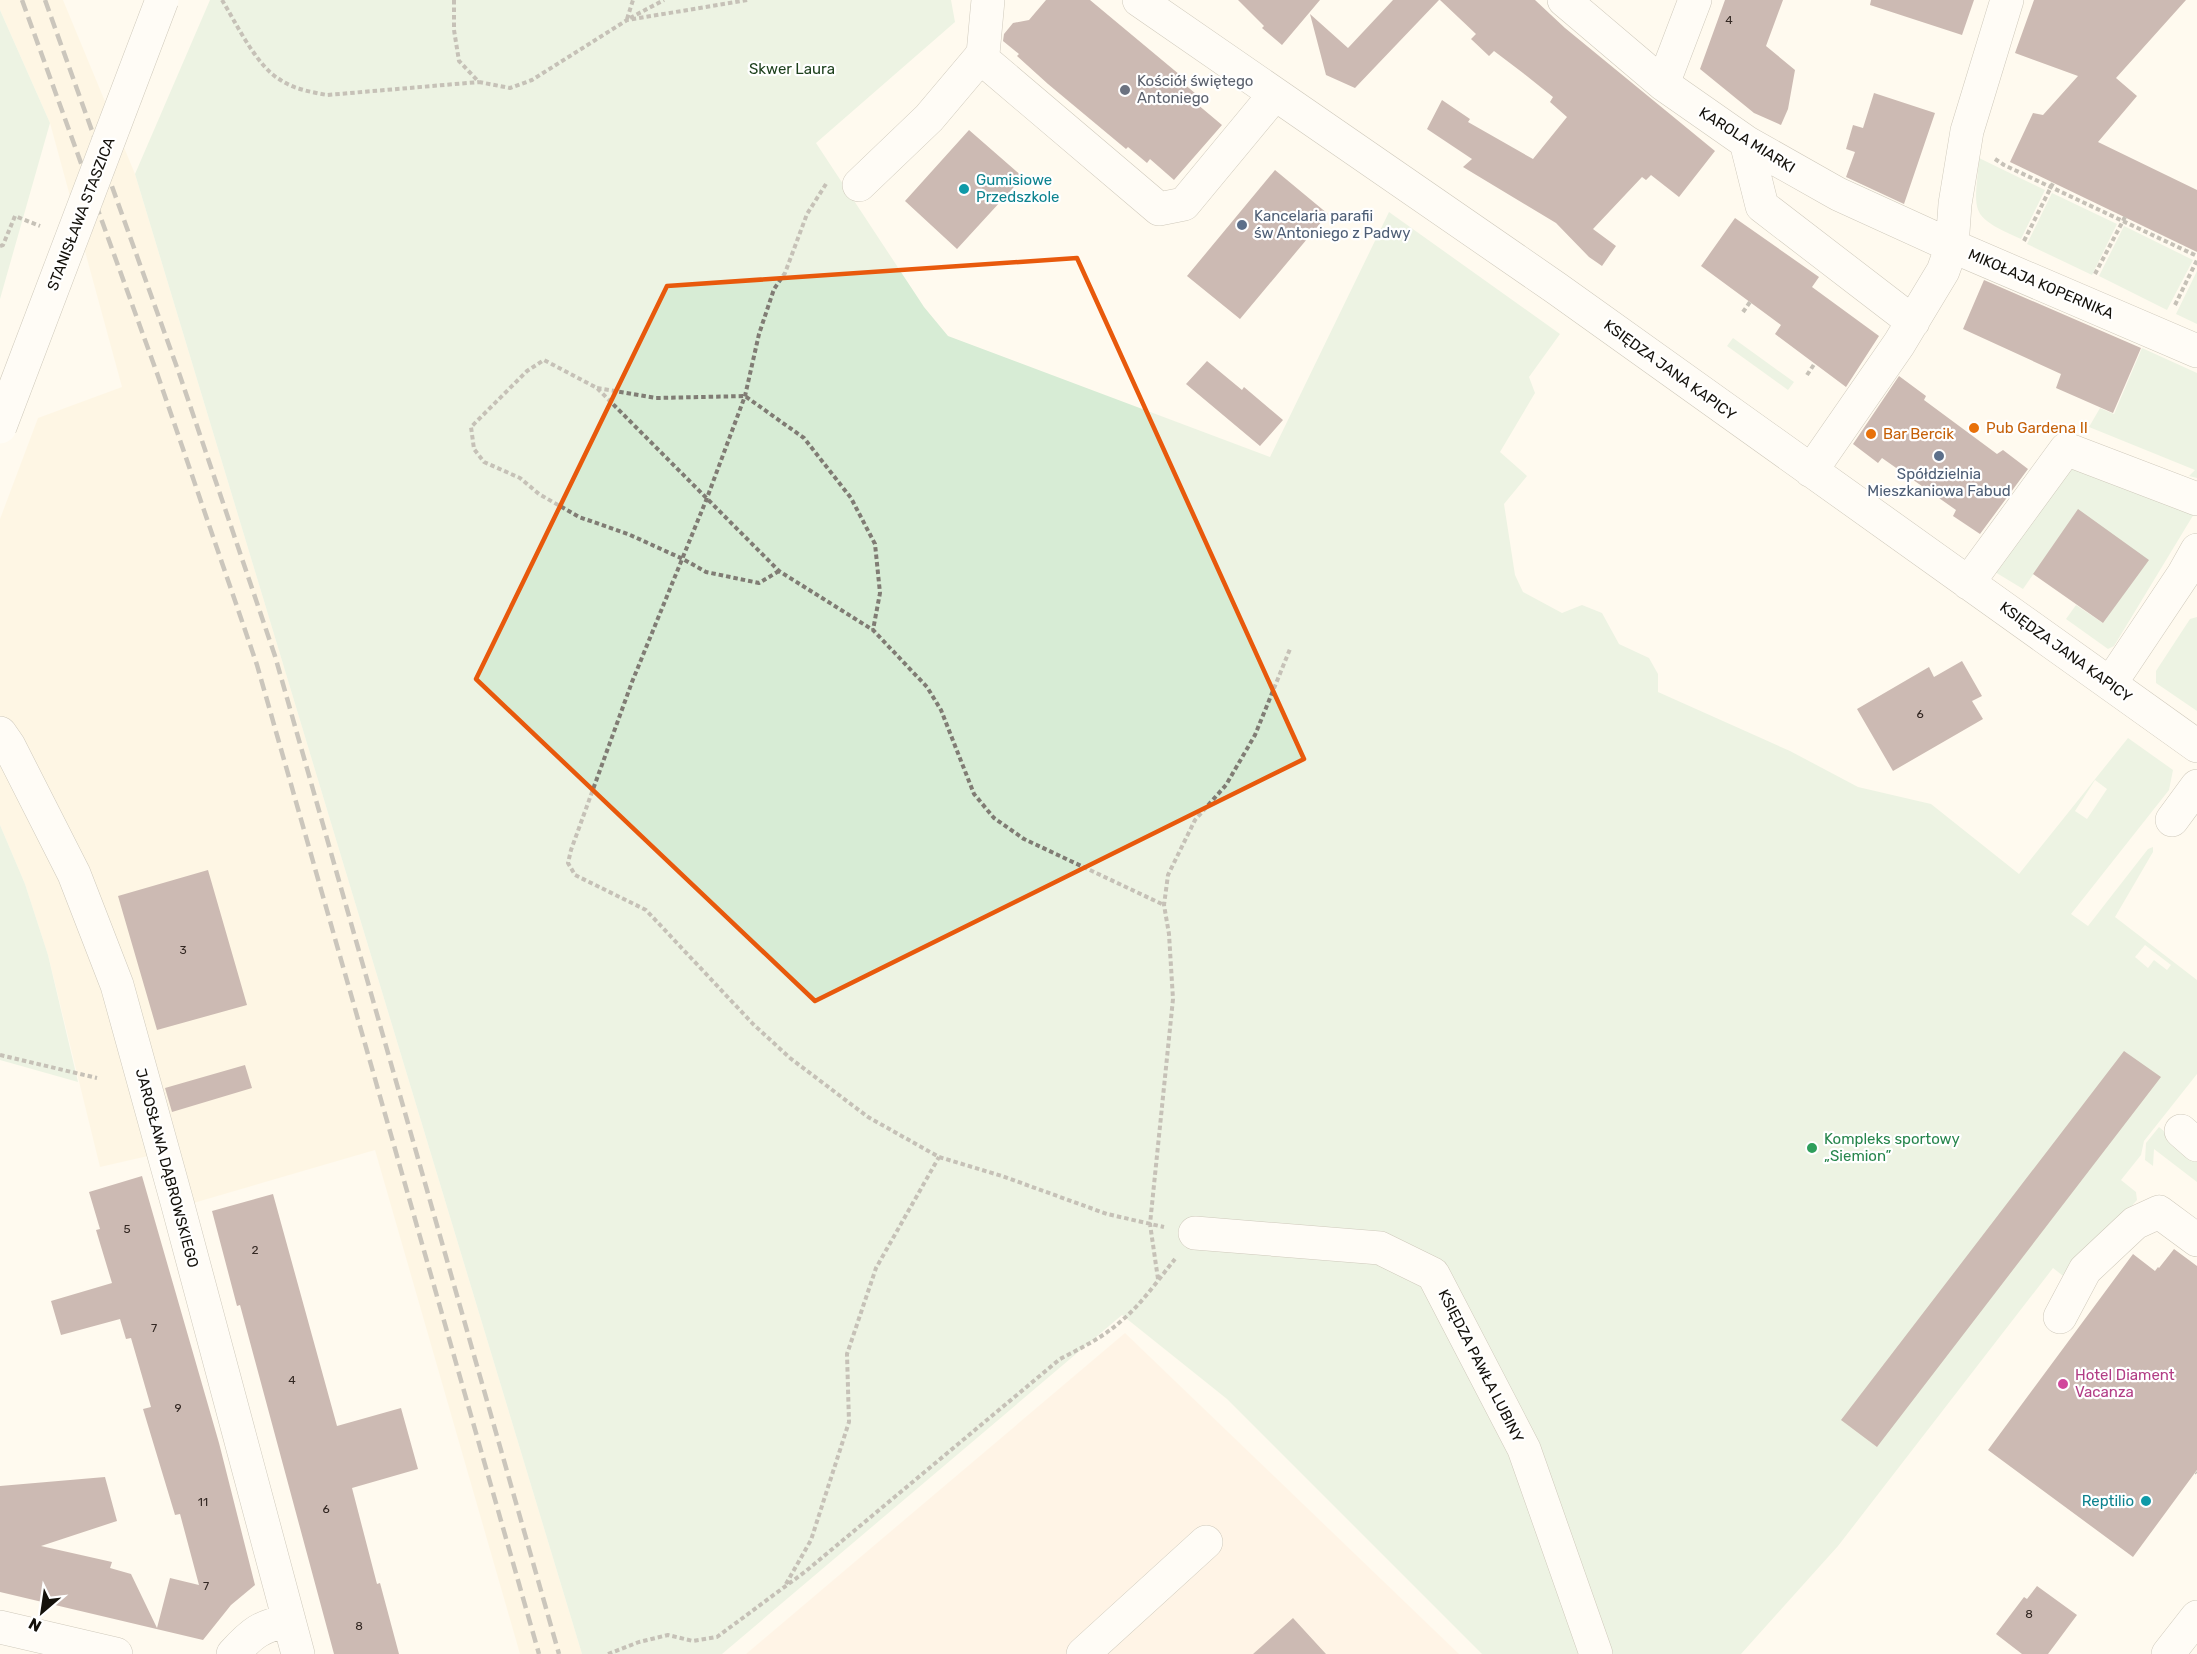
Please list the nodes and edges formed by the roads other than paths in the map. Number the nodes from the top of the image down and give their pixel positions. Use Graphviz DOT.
graph roads {
  1 [pos="162,0"];
  2 [pos="988,0"];
  3 [pos="1139,0"];
  4 [pos="1564,0"];
  5 [pos="1695,0"];
  6 [pos="2007,0"];
  7 [pos="980,57"];
  8 [pos="1663,84"];
  9 [pos="1275,94"];
  10 [pos="1746,142"];
  11 [pos="859,185"];
  12 [pos="1952,246"];
  13 [pos="1913,322"];
  14 [pos="2197,351"];
  15 [pos="0,427"];
  16 [pos="1810,471"];
  17 [pos="2197,499"];
  18 [pos="2192,569"];
  19 [pos="1968,583"];
  20 [pos="2110,684"];
  21 [pos="0,733"];
  22 [pos="2197,746"];
  23 [pos="2197,786"];
  24 [pos="2172,820"];
  25 [pos="1195,1233"];
  26 [pos="2197,1240"];
  27 [pos="2060,1317"];
  28 [pos="1206,1542"];
  29 [pos="2197,1617"];
  30 [pos="289,1620"];
  31 [pos="0,1627"];
  32 [pos="116,1654"];
  33 [pos="233,1654"];
  34 [pos="298,1654"];
  35 [pos="1083,1654"];
  36 [pos="1596,1654"];
  37 [pos="2168,1654"];
  1 -- 15 [label="street, STANISŁAWA STASZICA, bridge"];
  2 -- 7 [label="street"];
  3 -- 9 [label="street, KSIĘDZA JANA KAPICY"];
  4 -- 8 [label="street, KAROLA MIARKI"];
  5 -- 8 [label="street"];
  6 -- 12 [label="street, MIKOŁAJA KOPERNIKA"];
  7 -- 9 [label="street"];
  7 -- 11 [label="street"];
  8 -- 10 [label="street, KAROLA MIARKI"];
  9 -- 16 [label="street, KSIĘDZA JANA KAPICY"];
  10 -- 12 [label="street, KAROLA MIARKI"];
  10 -- 13 [label="street"];
  12 -- 13 [label="street"];
  12 -- 14 [label="street, MIKOŁAJA KOPERNIKA"];
  13 -- 16 [label="street"];
  16 -- 19 [label="street, KSIĘDZA JANA KAPICY"];
  17 -- 19 [label="street"];
  18 -- 20 [label="street"];
  19 -- 20 [label="street, KSIĘDZA JANA KAPICY"];
  20 -- 22 [label="street, KSIĘDZA JANA KAPICY"];
  21 -- 30 [label="street, JAROSŁAWA DĄBROWSKIEGO"];
  23 -- 24 [label="street"];
  25 -- 36 [label="street, KSIĘDZA PAWŁA LUBINY"];
  26 -- 27 [label="street"];
  28 -- 35 [label="street"];
  29 -- 37 [label="street"];
  30 -- 33 [label="street"];
  30 -- 34 [label="street, JAROSŁAWA DĄBROWSKIEGO"];
  31 -- 32 [label="street"];
}
